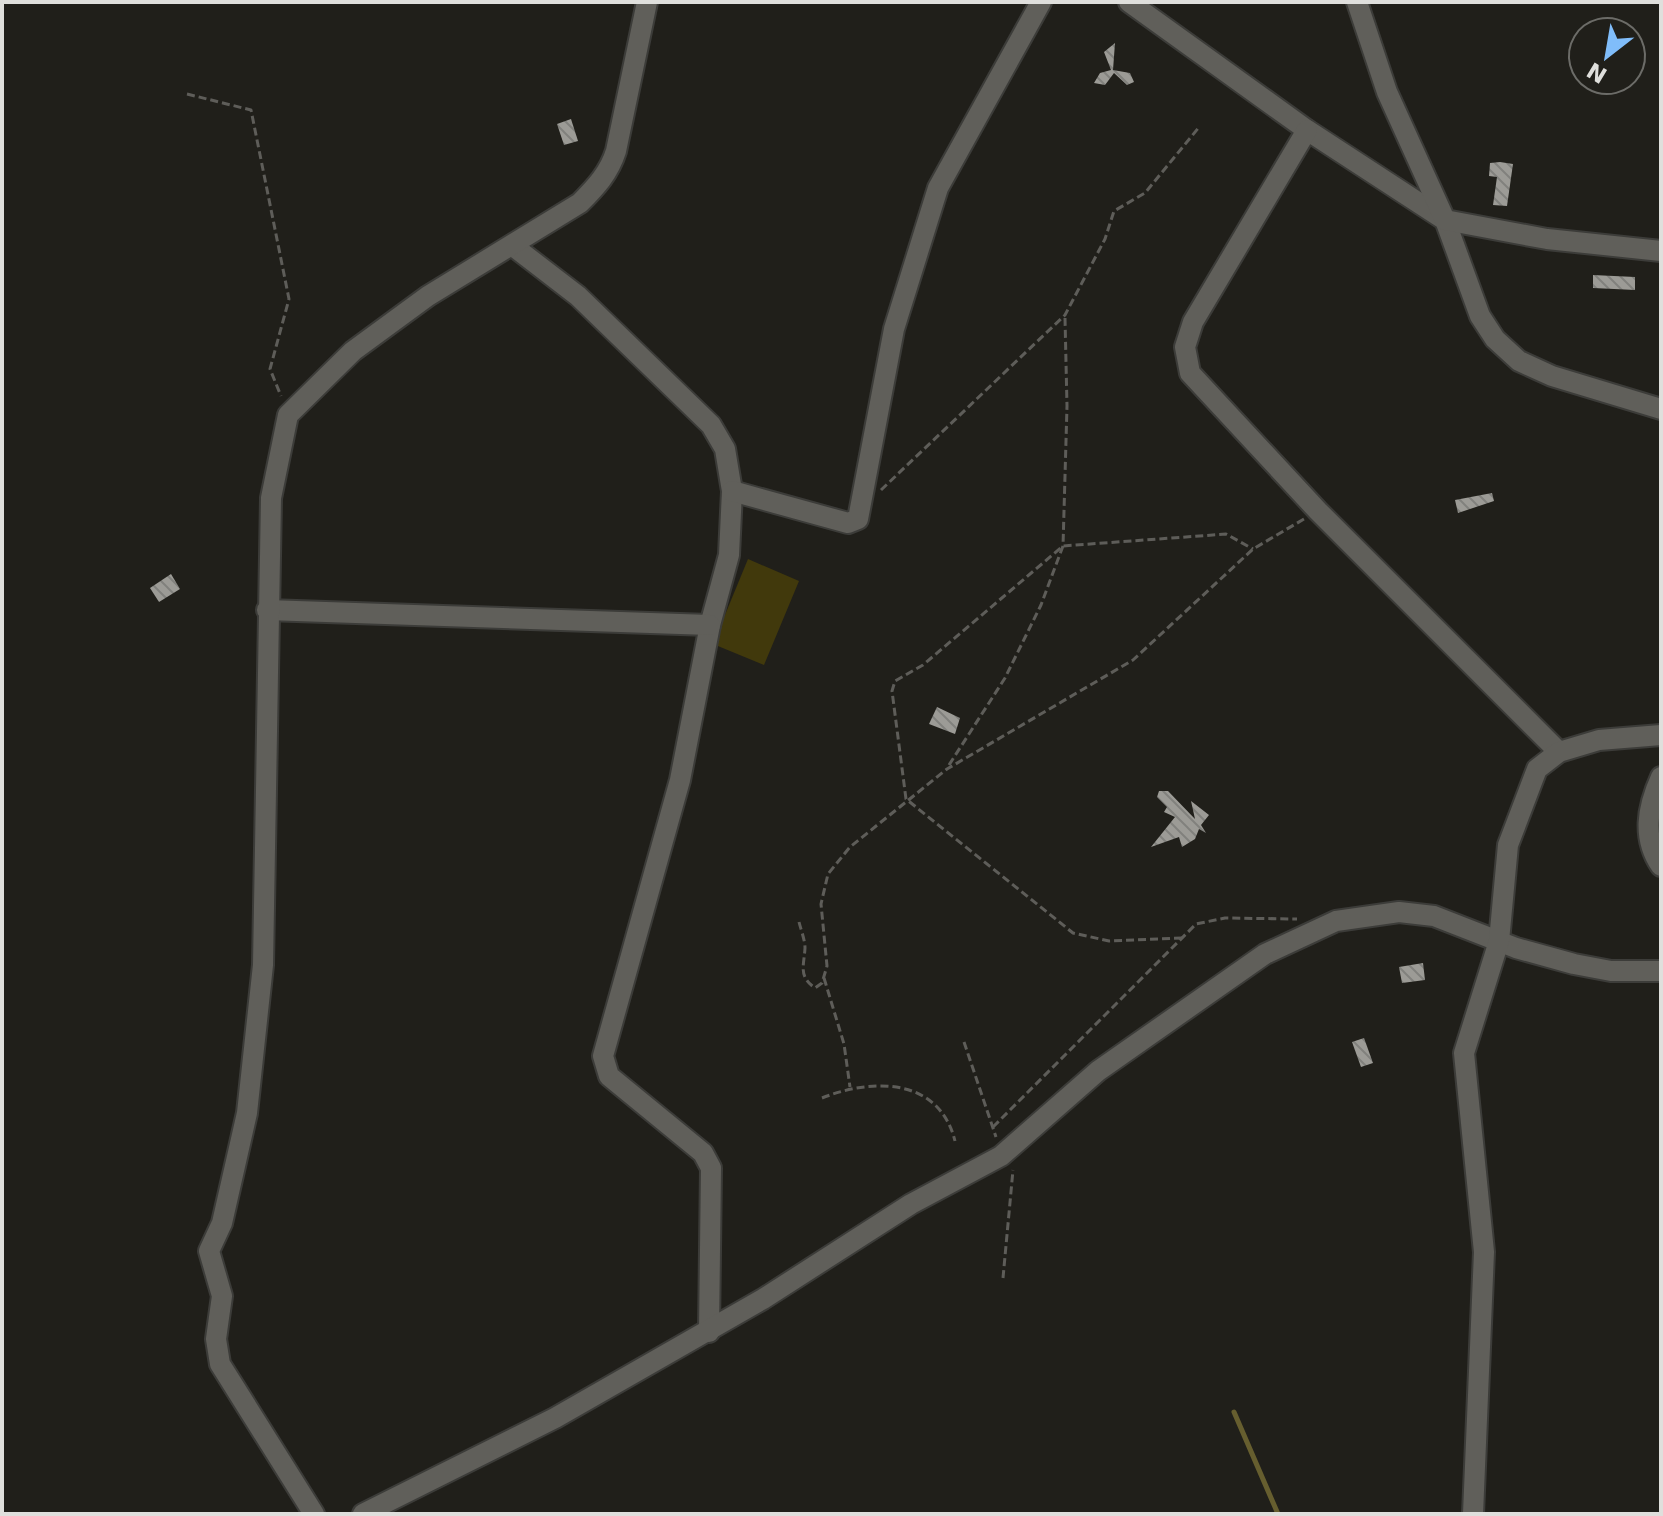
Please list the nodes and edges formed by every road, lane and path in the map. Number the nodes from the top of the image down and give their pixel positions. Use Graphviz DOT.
graph roads {
  1 [pos="647,2"];
  2 [pos="1041,2"];
  3 [pos="1129,2"];
  4 [pos="1357,2"];
  5 [pos="187,94"];
  6 [pos="1200,126"];
  7 [pos="1307,130"];
  8 [pos="1445,220"];
  9 [pos="513,246"];
  10 [pos="1661,251"];
  11 [pos="1065,315"];
  12 [pos="1661,409"];
  13 [pos="288,415"];
  14 [pos="732,491"];
  15 [pos="861,508"];
  16 [pos="1318,511"];
  17 [pos="1063,546"];
  18 [pos="1253,549"];
  19 [pos="267,610"];
  20 [pos="710,625"];
  21 [pos="1661,735"];
  22 [pos="1559,752"];
  23 [pos="947,769"];
  24 [pos="1661,777"];
  25 [pos="906,799"];
  26 [pos="1661,866"];
  27 [pos="1336,921"];
  28 [pos="799,922"];
  29 [pos="1182,938"];
  30 [pos="1499,941"];
  31 [pos="1661,971"];
  32 [pos="824,976"];
  33 [pos="964,1042"];
  34 [pos="850,1087"];
  35 [pos="822,1098"];
  36 [pos="993,1127"];
  37 [pos="955,1141"];
  38 [pos="1008,1150"];
  39 [pos="1003,1278"];
  40 [pos="709,1332"];
  41 [pos="314,1514"];
  42 [pos="363,1514"];
  43 [pos="1473,1514"];
  1 -- 9 [label="street"];
  2 -- 15 [label="street"];
  3 -- 7 [label="street"];
  4 -- 8 [label="street"];
  5 -- 13 [label="path"];
  6 -- 11 [label="path"];
  7 -- 8 [label="street"];
  7 -- 16 [label="street"];
  8 -- 10 [label="street"];
  8 -- 12 [label="street"];
  9 -- 13 [label="street"];
  9 -- 14 [label="street"];
  11 -- 15 [label="path"];
  11 -- 17 [label="path"];
  13 -- 19 [label="street"];
  14 -- 15 [label="street"];
  14 -- 20 [label="street"];
  16 -- 18 [label="path"];
  16 -- 22 [label="street"];
  17 -- 18 [label="path"];
  17 -- 23 [label="path"];
  17 -- 25 [label="path"];
  18 -- 23 [label="path"];
  19 -- 20 [label="street"];
  19 -- 41 [label="street"];
  20 -- 40 [label="street"];
  21 -- 22 [label="street"];
  22 -- 30 [label="street"];
  23 -- 25 [label="path"];
  24 -- 26 [label="street"];
  25 -- 29 [label="path"];
  25 -- 32 [label="path"];
  27 -- 29 [label="path"];
  27 -- 30 [label="street"];
  27 -- 38 [label="street"];
  28 -- 32 [label="path"];
  29 -- 36 [label="path"];
  30 -- 31 [label="street"];
  30 -- 43 [label="street"];
  32 -- 34 [label="path"];
  33 -- 36 [label="path"];
  34 -- 35 [label="path"];
  34 -- 37 [label="path"];
  36 -- 38 [label="path"];
  38 -- 39 [label="path"];
  38 -- 40 [label="street"];
  40 -- 42 [label="street"];
}
